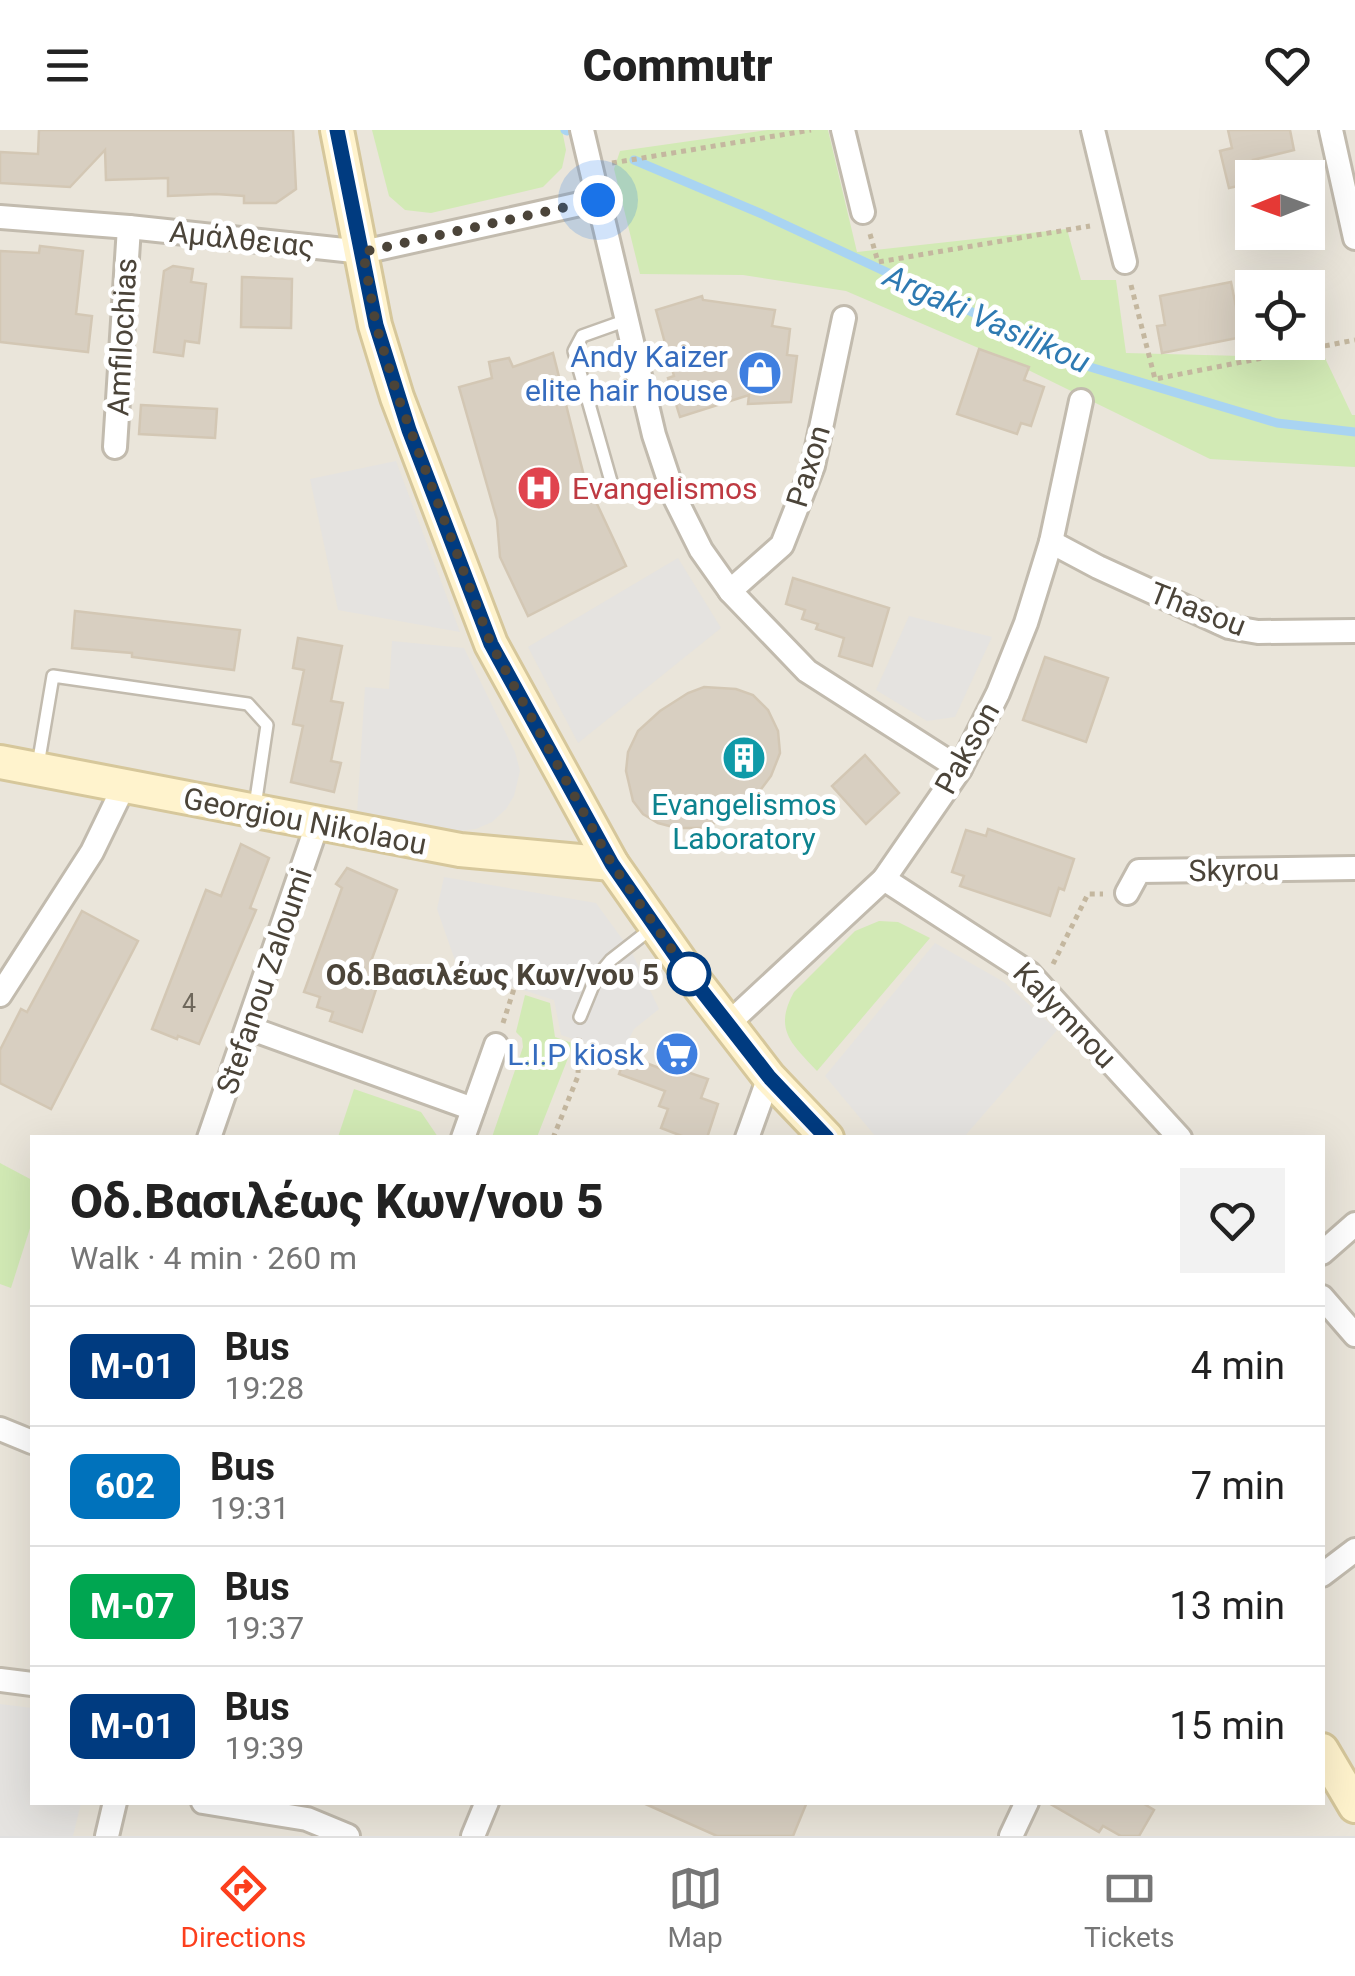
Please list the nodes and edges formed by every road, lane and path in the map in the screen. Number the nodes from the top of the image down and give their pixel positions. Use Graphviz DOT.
graph roads {
  1 [pos="337,130"];
  2 [pos="582,130"];
  3 [pos="811,130"];
  4 [pos="844,130"];
  5 [pos="1093,130"];
  6 [pos="1331,130"];
  7 [pos="591,167"];
  8 [pos="598,200"];
  9 [pos="863,212"];
  10 [pos="0,217"];
  11 [pos="1115,221"];
  12 [pos="129,227"];
  13 [pos="1355,238"];
  14 [pos="363,252"];
  15 [pos="1125,262"];
  16 [pos="844,318"];
  17 [pos="627,320"];
  18 [pos="1355,340"];
  19 [pos="1081,401"];
  20 [pos="115,446"];
  21 [pos="614,492"];
  22 [pos="1051,542"];
  23 [pos="730,591"];
  24 [pos="1355,631"];
  25 [pos="0,762"];
  26 [pos="37,769"];
  27 [pos="960,769"];
  28 [pos="124,786"];
  29 [pos="254,812"];
  30 [pos="317,825"];
  31 [pos="612,864"];
  32 [pos="1355,868"];
  33 [pos="884,879"];
  34 [pos="1127,893"];
  35 [pos="655,925"];
  36 [pos="523,961"];
  37 [pos="1043,985"];
  38 [pos="0,994"];
  39 [pos="580,1018"];
  40 [pos="728,1024"];
  41 [pos="249,1028"];
  42 [pos="496,1045"];
  43 [pos="770,1078"];
  44 [pos="472,1109"];
  45 [pos="210,1135"];
  46 [pos="464,1135"];
  47 [pos="554,1135"];
  48 [pos="749,1135"];
  49 [pos="825,1135"];
  50 [pos="1177,1135"];
  51 [pos="1355,1224"];
  52 [pos="1325,1250"];
  53 [pos="1325,1300"];
  54 [pos="1355,1335"];
  55 [pos="0,1429"];
  56 [pos="30,1441"];
  57 [pos="1355,1550"];
  58 [pos="1325,1573"];
  59 [pos="0,1680"];
  60 [pos="30,1684"];
  61 [pos="1325,1755"];
  62 [pos="114,1805"];
  63 [pos="223,1805"];
  64 [pos="486,1805"];
  65 [pos="1026,1805"];
  66 [pos="1355,1806"];
  67 [pos="107,1836"];
  68 [pos="348,1836"];
  69 [pos="472,1836"];
  70 [pos="1010,1836"];
  1 -- 14 [label="street"];
  2 -- 7 [label="street"];
  3 -- 7 [label="path"];
  4 -- 9 [label="street"];
  5 -- 11 [label="street"];
  6 -- 13 [label="street"];
  7 -- 8 [label="street"];
  8 -- 14 [label="street, Αμάλθειας"];
  8 -- 17 [label="street"];
  9 -- 11 [label="path"];
  10 -- 12 [label="street, Αμάλθειας"];
  11 -- 15 [label="street"];
  12 -- 14 [label="street, Αμάλθειας"];
  12 -- 20 [label="street, Amfilochias"];
  14 -- 31 [label="street"];
  15 -- 18 [label="path"];
  16 -- 23 [label="street, Paxon"];
  17 -- 21 [label="lane"];
  17 -- 23 [label="street"];
  19 -- 22 [label="street, Pakson"];
  22 -- 24 [label="street, Thasou"];
  22 -- 27 [label="street, Pakson"];
  23 -- 27 [label="street"];
  25 -- 26 [label="street, Georgiou Nikolaou"];
  26 -- 28 [label="street, Georgiou Nikolaou"];
  26 -- 29 [label="lane"];
  27 -- 33 [label="street, Pakson"];
  28 -- 29 [label="street, Georgiou Nikolaou"];
  28 -- 38 [label="street"];
  29 -- 30 [label="street, Georgiou Nikolaou"];
  30 -- 31 [label="street, Georgiou Nikolaou"];
  30 -- 41 [label="street, Stefanou Zaloumi"];
  31 -- 35 [label="street"];
  32 -- 34 [label="street, Skyrou"];
  33 -- 37 [label="street, Kalymnou"];
  33 -- 40 [label="street, Pakson"];
  34 -- 37 [label="path"];
  35 -- 39 [label="lane"];
  35 -- 40 [label="street"];
  36 -- 42 [label="path"];
  37 -- 50 [label="street, Kalymnou"];
  39 -- 47 [label="path"];
  40 -- 43 [label="street"];
  41 -- 44 [label="street"];
  41 -- 45 [label="street, Stefanou Zaloumi"];
  42 -- 44 [label="street"];
  43 -- 48 [label="street"];
  43 -- 49 [label="street"];
  44 -- 46 [label="street"];
  51 -- 52 [label="street"];
  53 -- 54 [label="street"];
  55 -- 56 [label="street"];
  57 -- 58 [label="street"];
  59 -- 60 [label="street"];
  61 -- 66 [label="street"];
  62 -- 67 [label="street"];
  63 -- 68 [label="street"];
  64 -- 69 [label="street"];
  65 -- 70 [label="street"];
}
